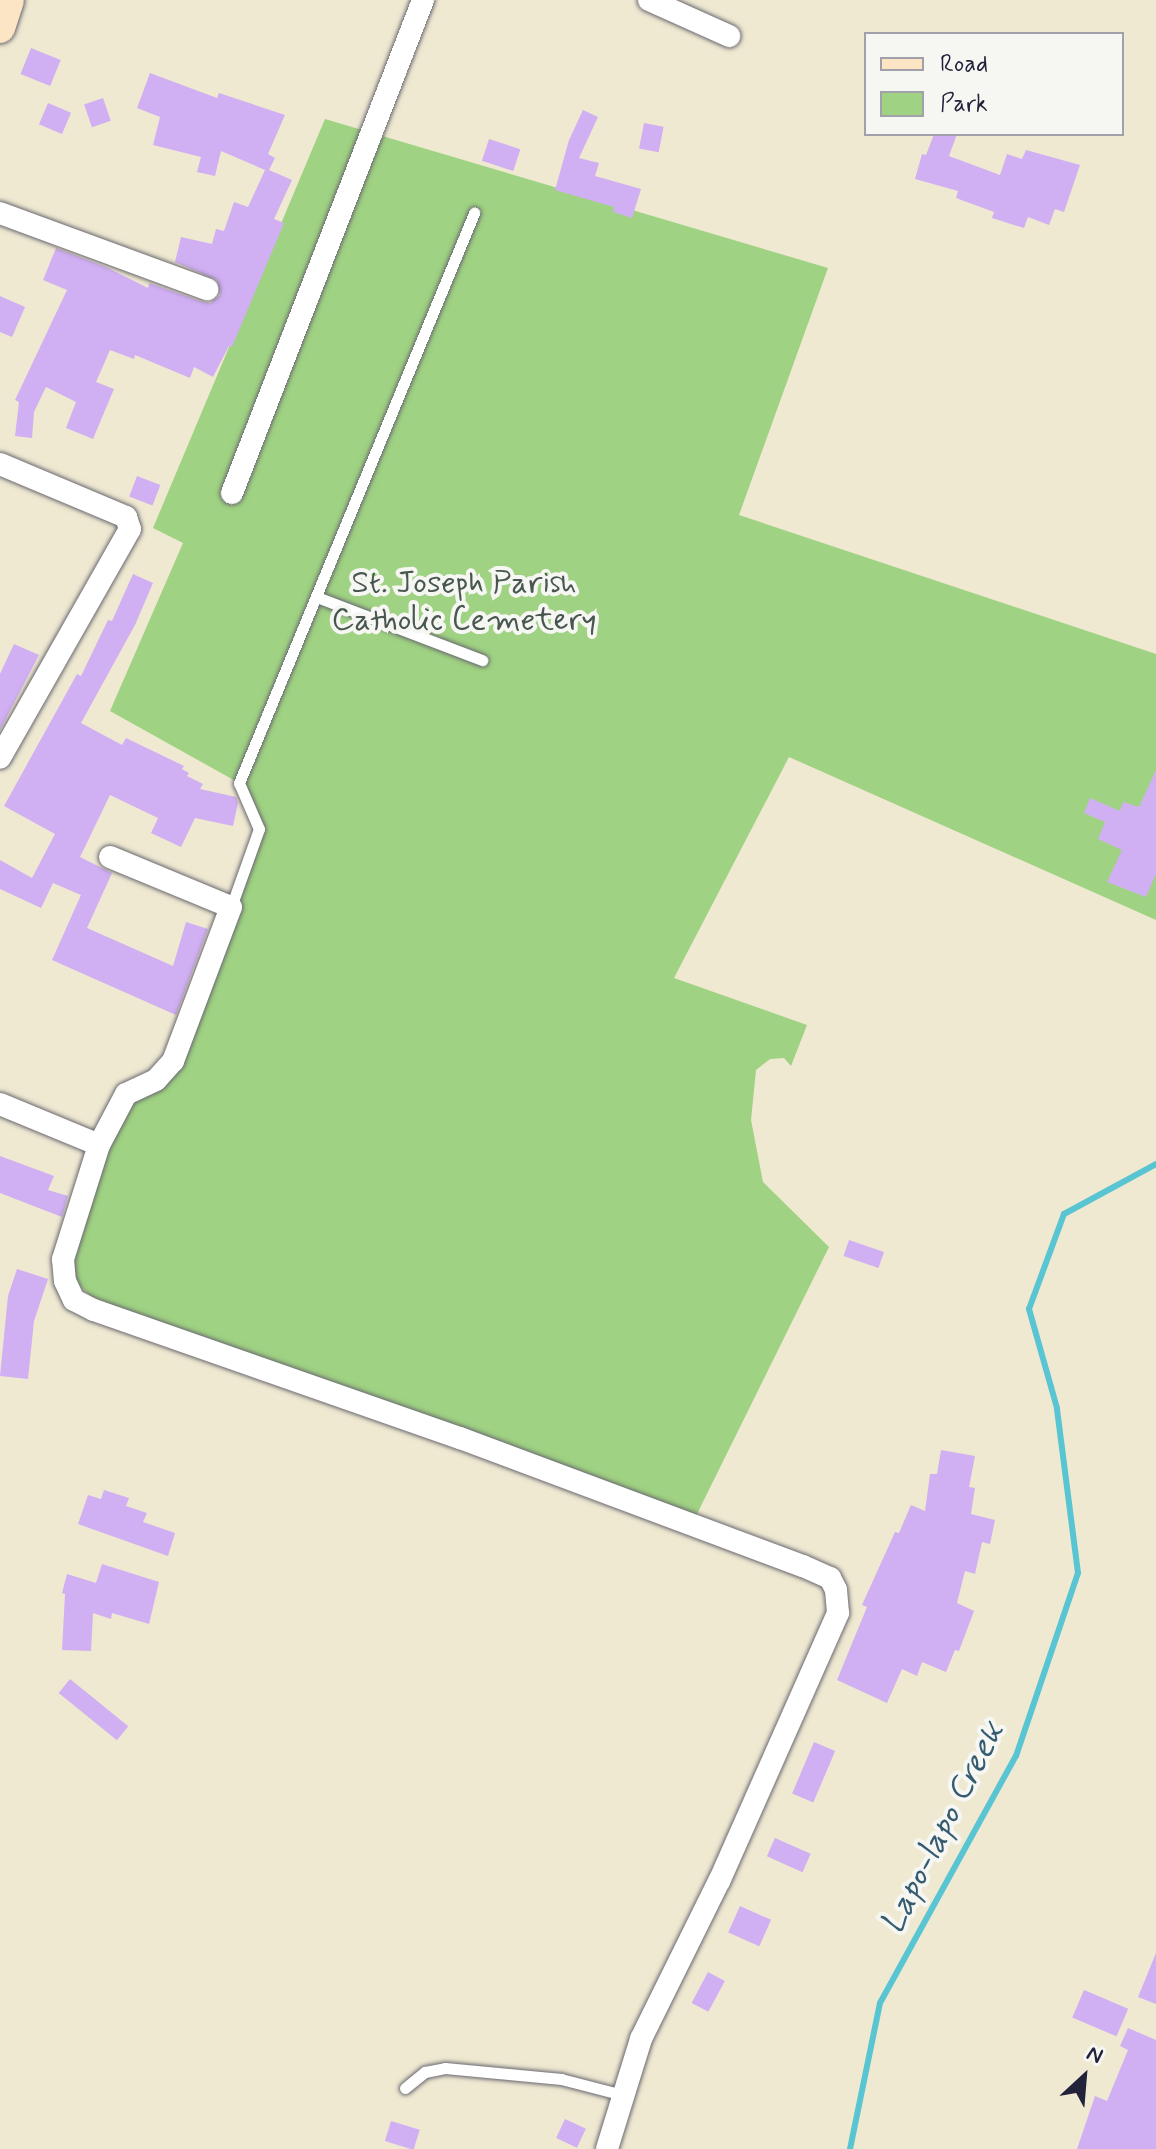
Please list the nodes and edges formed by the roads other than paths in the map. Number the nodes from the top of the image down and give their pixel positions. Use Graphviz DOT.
graph roads {
  1 [pos="9,0"];
  2 [pos="423,0"];
  3 [pos="649,0"];
  4 [pos="0,28"];
  5 [pos="729,36"];
  6 [pos="0,213"];
  7 [pos="474,213"];
  8 [pos="207,289"];
  9 [pos="0,464"];
  10 [pos="232,493"];
  11 [pos="317,597"];
  12 [pos="482,660"];
  13 [pos="0,758"];
  14 [pos="110,857"];
  15 [pos="231,907"];
  16 [pos="0,1104"];
  17 [pos="99,1145"];
  18 [pos="405,2088"];
  19 [pos="623,2095"];
  20 [pos="607,2149"];
  1 -- 4 [label="main road"];
  2 -- 10 [label="street"];
  3 -- 5 [label="street"];
  6 -- 8 [label="street"];
  7 -- 11 [label="lane"];
  9 -- 13 [label="street"];
  11 -- 12 [label="lane"];
  11 -- 15 [label="lane"];
  14 -- 15 [label="street"];
  15 -- 17 [label="street"];
  16 -- 17 [label="street"];
  17 -- 19 [label="street"];
  18 -- 19 [label="lane"];
  19 -- 20 [label="street"];
}
